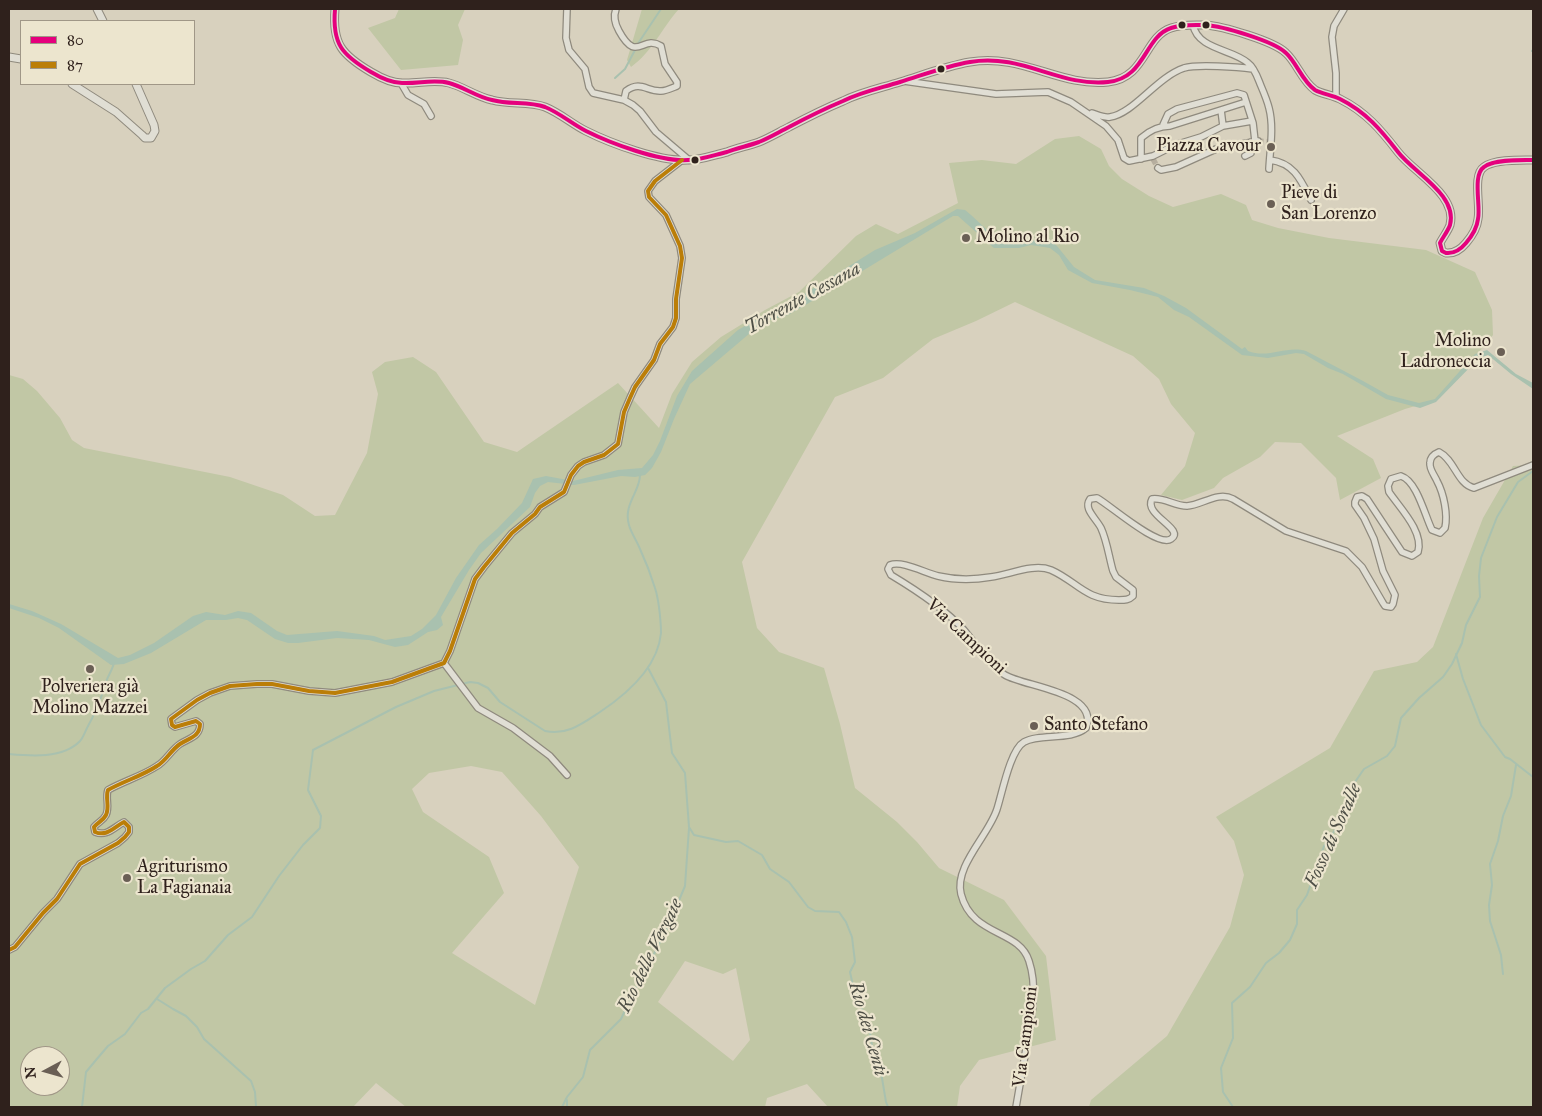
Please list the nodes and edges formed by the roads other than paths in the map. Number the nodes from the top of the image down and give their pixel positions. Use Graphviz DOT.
graph roads {
  1 [pos="335,9"];
  2 [pos="567,9"];
  3 [pos="616,9"];
  4 [pos="1344,9"];
  5 [pos="1193,25"];
  6 [pos="1253,69"];
  7 [pos="904,81"];
  8 [pos="400,83"];
  9 [pos="74,85"];
  10 [pos="136,85"];
  11 [pos="1336,97"];
  12 [pos="624,100"];
  13 [pos="1246,102"];
  14 [pos="1222,110"];
  15 [pos="1085,111"];
  16 [pos="431,116"];
  17 [pos="1252,121"];
  18 [pos="1163,125"];
  19 [pos="1223,126"];
  20 [pos="1255,142"];
  21 [pos="1245,156"];
  22 [pos="1140,159"];
  23 [pos="685,160"];
  24 [pos="1270,160"];
  25 [pos="1533,160"];
  26 [pos="1158,168"];
  27 [pos="1269,169"];
  28 [pos="1311,200"];
  29 [pos="1533,465"];
  30 [pos="444,663"];
  31 [pos="568,775"];
  32 [pos="9,950"];
  33 [pos="1016,1107"];
  1 -- 8 [label="street"];
  2 -- 12 [label="street"];
  3 -- 12 [label="street"];
  4 -- 11 [label="street"];
  5 -- 6 [label="street"];
  5 -- 7 [label="street"];
  5 -- 11 [label="street"];
  6 -- 15 [label="street"];
  6 -- 24 [label="street"];
  7 -- 15 [label="street"];
  7 -- 23 [label="street"];
  8 -- 16 [label="street"];
  8 -- 23 [label="street"];
  9 -- 10 [label="street"];
  11 -- 25 [label="street"];
  12 -- 23 [label="street"];
  13 -- 14 [label="street"];
  13 -- 17 [label="street"];
  13 -- 18 [label="street"];
  14 -- 18 [label="street"];
  14 -- 19 [label="street"];
  15 -- 22 [label="street"];
  17 -- 19 [label="street"];
  17 -- 20 [label="street"];
  18 -- 22 [label="street"];
  19 -- 22 [label="street"];
  20 -- 21 [label="street"];
  20 -- 26 [label="street"];
  23 -- 30 [label="street"];
  24 -- 27 [label="street"];
  24 -- 28 [label="street"];
  29 -- 33 [label="street, Via Campioni"];
  30 -- 31 [label="street"];
  30 -- 32 [label="street"];
}
